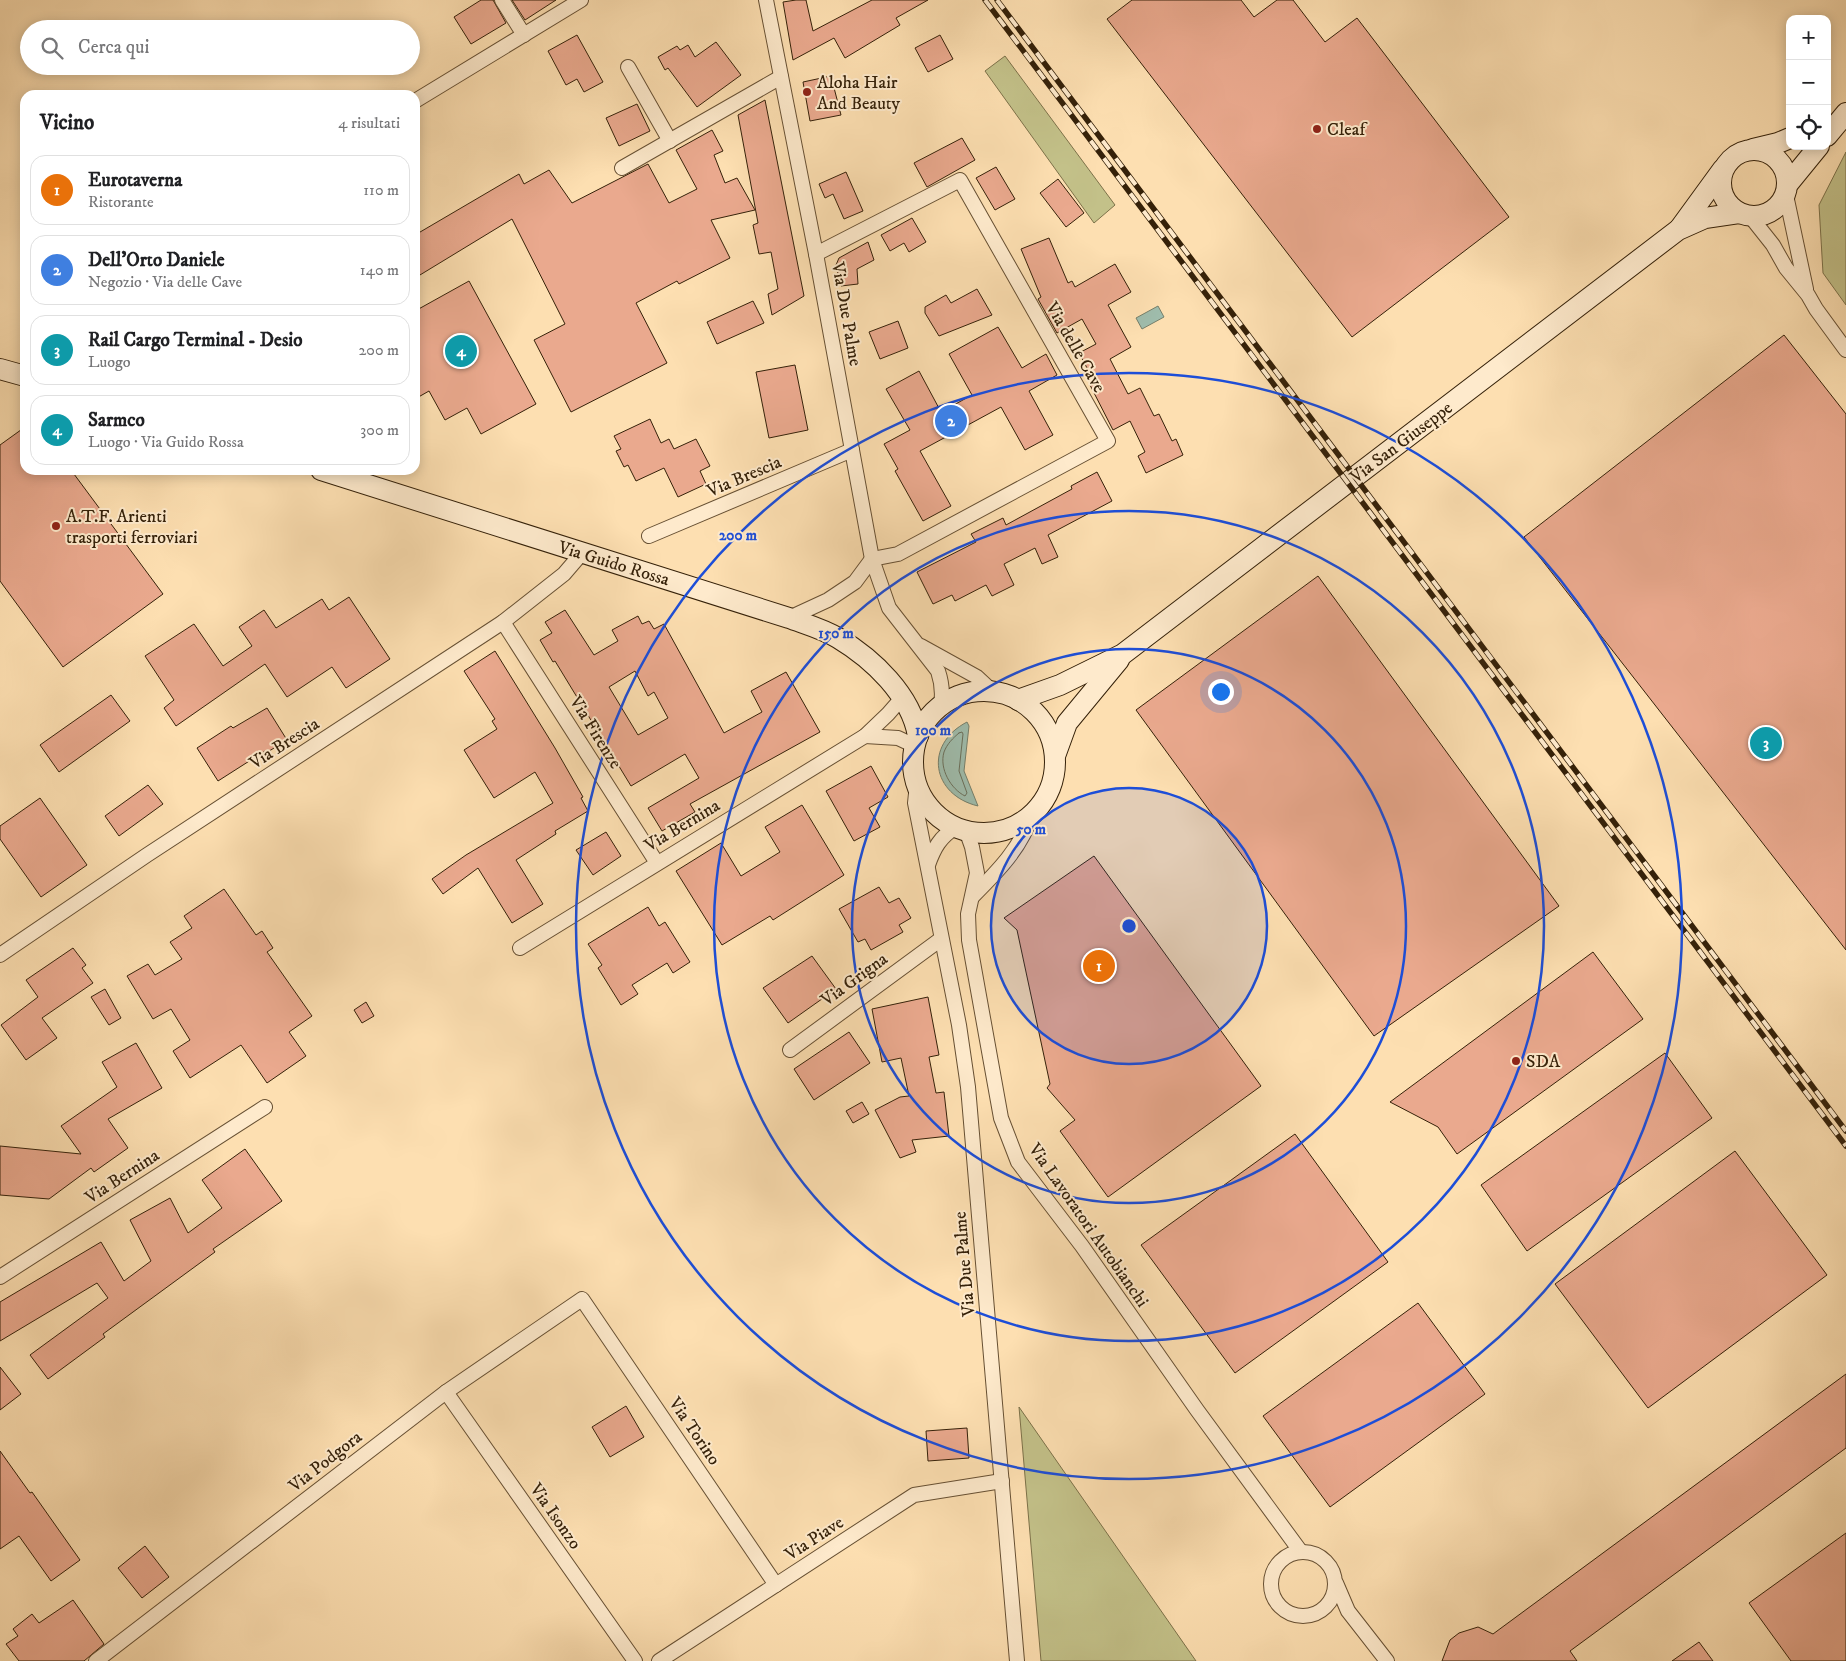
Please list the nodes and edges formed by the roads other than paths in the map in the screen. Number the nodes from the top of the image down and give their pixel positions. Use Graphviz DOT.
graph roads {
  1 [pos="502,0"];
  2 [pos="581,0"];
  3 [pos="766,0"];
  4 [pos="524,35"];
  5 [pos="628,67"];
  6 [pos="782,77"];
  7 [pos="420,98"];
  8 [pos="1846,99"];
  9 [pos="1831,110"];
  10 [pos="1846,113"];
  11 [pos="1831,131"];
  12 [pos="1786,140"];
  13 [pos="670,141"];
  14 [pos="1748,150"];
  15 [pos="1816,150"];
  16 [pos="1728,163"];
  17 [pos="622,168"];
  18 [pos="1787,189"];
  19 [pos="1744,214"];
  20 [pos="1678,230"];
  21 [pos="816,254"];
  22 [pos="1808,295"];
  23 [pos="1846,350"];
  24 [pos="0,369"];
  25 [pos="20,375"];
  26 [pos="852,450"];
  27 [pos="337,475"];
  28 [pos="649,536"];
  29 [pos="582,553"];
  30 [pos="872,559"];
  31 [pos="788,618"];
  32 [pos="503,622"];
  33 [pos="914,642"];
  34 [pos="1124,654"];
  35 [pos="897,691"];
  36 [pos="992,691"];
  37 [pos="1018,700"];
  38 [pos="940,707"];
  39 [pos="865,736"];
  40 [pos="917,741"];
  41 [pos="1055,756"];
  42 [pos="917,784"];
  43 [pos="1032,814"];
  44 [pos="961,829"];
  45 [pos="657,863"];
  46 [pos="928,866"];
  47 [pos="972,897"];
  48 [pos="941,939"];
  49 [pos="520,948"];
  50 [pos="0,955"];
  51 [pos="790,1050"];
  52 [pos="265,1107"];
  53 [pos="0,1277"];
  54 [pos="582,1299"];
  55 [pos="446,1392"];
  56 [pos="1002,1481"];
  57 [pos="1284,1532"];
  58 [pos="1300,1552"];
  59 [pos="1281,1561"];
  60 [pos="1335,1582"];
  61 [pos="776,1585"];
  62 [pos="1331,1601"];
  63 [pos="1348,1611"];
  64 [pos="96,1661"];
  65 [pos="635,1661"];
  66 [pos="660,1661"];
  67 [pos="1017,1661"];
  68 [pos="1387,1661"];
  1 -- 4 [label="street"];
  2 -- 4 [label="street"];
  3 -- 6 [label="street, Via Due Palme"];
  4 -- 7 [label="street"];
  5 -- 13 [label="street"];
  6 -- 13 [label="street"];
  6 -- 21 [label="street, Via Due Palme"];
  8 -- 9 [label="street"];
  10 -- 11 [label="street"];
  12 -- 14 [label="street"];
  13 -- 17 [label="street"];
  14 -- 16 [label="street"];
  14 -- 18 [label="street"];
  15 -- 18 [label="street"];
  16 -- 19 [label="street"];
  16 -- 20 [label="street, Via San Giuseppe"];
  18 -- 19 [label="street"];
  18 -- 22 [label="street"];
  19 -- 20 [label="street, Via San Giuseppe"];
  19 -- 22 [label="street"];
  20 -- 34 [label="street, Via San Giuseppe"];
  21 -- 26 [label="street, Via Due Palme"];
  21 -- 30 [label="street, Via delle Cave"];
  22 -- 23 [label="street"];
  24 -- 25 [label="street"];
  26 -- 28 [label="street, Via Brescia"];
  26 -- 30 [label="street, Via Due Palme"];
  27 -- 29 [label="street, Via Guido Rossa"];
  29 -- 31 [label="street, Via Guido Rossa"];
  29 -- 32 [label="street, Via Brescia"];
  30 -- 31 [label="street"];
  30 -- 33 [label="street, Via Due Palme"];
  31 -- 35 [label="street, Via Guido Rossa"];
  32 -- 45 [label="street, Via Firenze"];
  32 -- 50 [label="street, Via Brescia"];
  33 -- 36 [label="street, Via Due Palme"];
  33 -- 38 [label="street, Via Due Palme"];
  34 -- 37 [label="street, Via San Giuseppe"];
  34 -- 41 [label="street, Via San Giuseppe"];
  35 -- 38 [label="street, Via Guido Rossa"];
  35 -- 39 [label="street, Via Bernina"];
  35 -- 40 [label="street, Via Guido Rossa"];
  36 -- 37 [label="street"];
  36 -- 38 [label="street"];
  37 -- 41 [label="street"];
  38 -- 40 [label="street"];
  39 -- 40 [label="street"];
  39 -- 45 [label="street, Via Bernina"];
  40 -- 42 [label="street"];
  41 -- 43 [label="street"];
  42 -- 44 [label="street"];
  42 -- 46 [label="street, Via Due Palme"];
  43 -- 44 [label="street"];
  43 -- 47 [label="street"];
  44 -- 46 [label="street"];
  44 -- 47 [label="street, Via Lavoratori Autobianchi"];
  45 -- 49 [label="street, Via Bernina"];
  46 -- 48 [label="street, Via Due Palme"];
  47 -- 57 [label="street, Via Lavoratori Autobianchi"];
  48 -- 51 [label="street, Via Grigna"];
  48 -- 56 [label="street, Via Due Palme"];
  52 -- 53 [label="street, Via Bernina"];
  54 -- 55 [label="street, Via Podgora"];
  54 -- 61 [label="street, Via Torino"];
  55 -- 64 [label="street, Via Podgora"];
  55 -- 65 [label="street, Via Isonzo"];
  56 -- 61 [label="street, Via Piave"];
  56 -- 67 [label="street, Via Due Palme"];
  57 -- 58 [label="street, Via Lavoratori Autobianchi"];
  57 -- 59 [label="street"];
  58 -- 59 [label="street"];
  58 -- 60 [label="street"];
  59 -- 62 [label="street"];
  60 -- 62 [label="street"];
  60 -- 63 [label="street"];
  61 -- 66 [label="street, Via Piave"];
  62 -- 63 [label="street"];
  63 -- 68 [label="street"];
}
